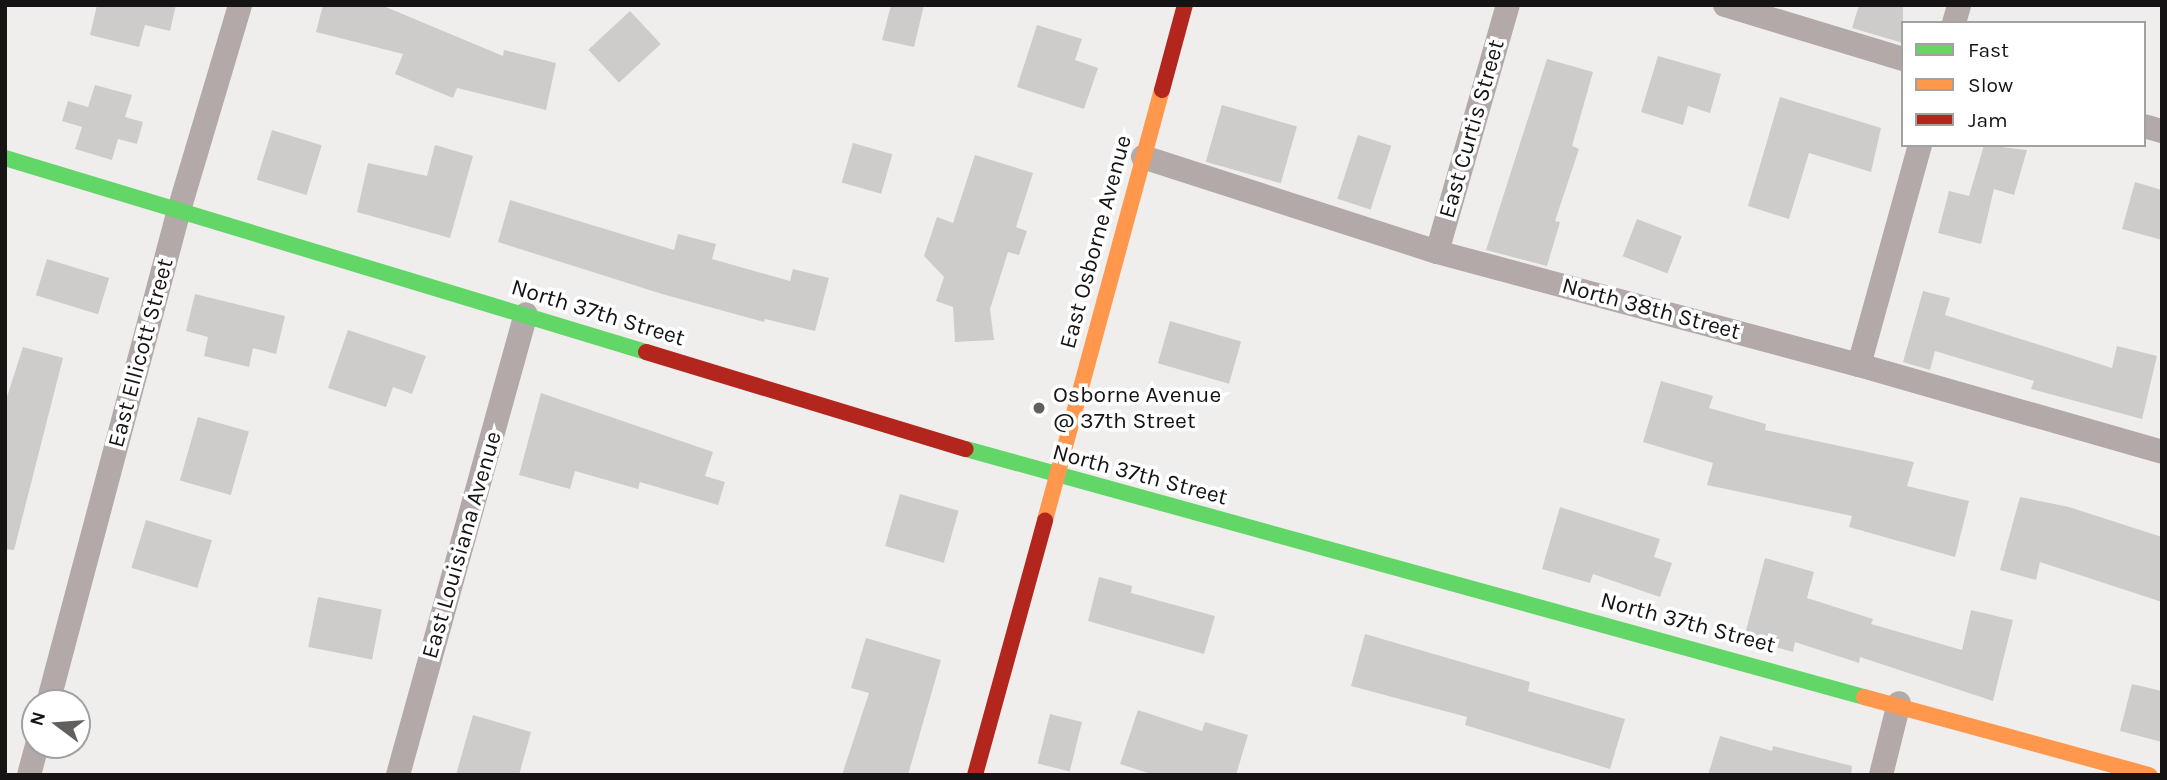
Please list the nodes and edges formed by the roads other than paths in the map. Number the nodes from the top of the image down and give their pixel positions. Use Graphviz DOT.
graph roads {
  1 [pos="240,5"];
  2 [pos="1185,5"];
  3 [pos="1508,5"];
  4 [pos="1725,5"];
  5 [pos="1901,58"];
  6 [pos="1919,147"];
  7 [pos="1143,157"];
  8 [pos="5,158"];
  9 [pos="179,210"];
  10 [pos="1437,252"];
  11 [pos="526,314"];
  12 [pos="1859,365"];
  13 [pos="2162,452"];
  14 [pos="1055,476"];
  15 [pos="52,689"];
  16 [pos="1899,703"];
  17 [pos="398,775"];
  18 [pos="975,775"];
  19 [pos="1881,775"];
  20 [pos="2150,775"];
  1 -- 9 [label="street, East Ellicott Street"];
  2 -- 7 [label="street, East Osborne Avenue"];
  3 -- 10 [label="street, East Curtis Street"];
  4 -- 5 [label="street"];
  6 -- 12 [label="street"];
  7 -- 10 [label="street, North 38th Street"];
  7 -- 14 [label="street, East Osborne Avenue"];
  8 -- 9 [label="street, North 37th Street"];
  9 -- 11 [label="street, North 37th Street"];
  9 -- 15 [label="street, East Ellicott Street"];
  10 -- 12 [label="street, North 38th Street"];
  11 -- 14 [label="street, North 37th Street"];
  11 -- 17 [label="street, East Louisiana Avenue"];
  12 -- 13 [label="street, North 38th Street"];
  14 -- 16 [label="street, North 37th Street"];
  14 -- 18 [label="street, East Osborne Avenue"];
  16 -- 19 [label="street"];
  16 -- 20 [label="street, North 37th Street"];
}
